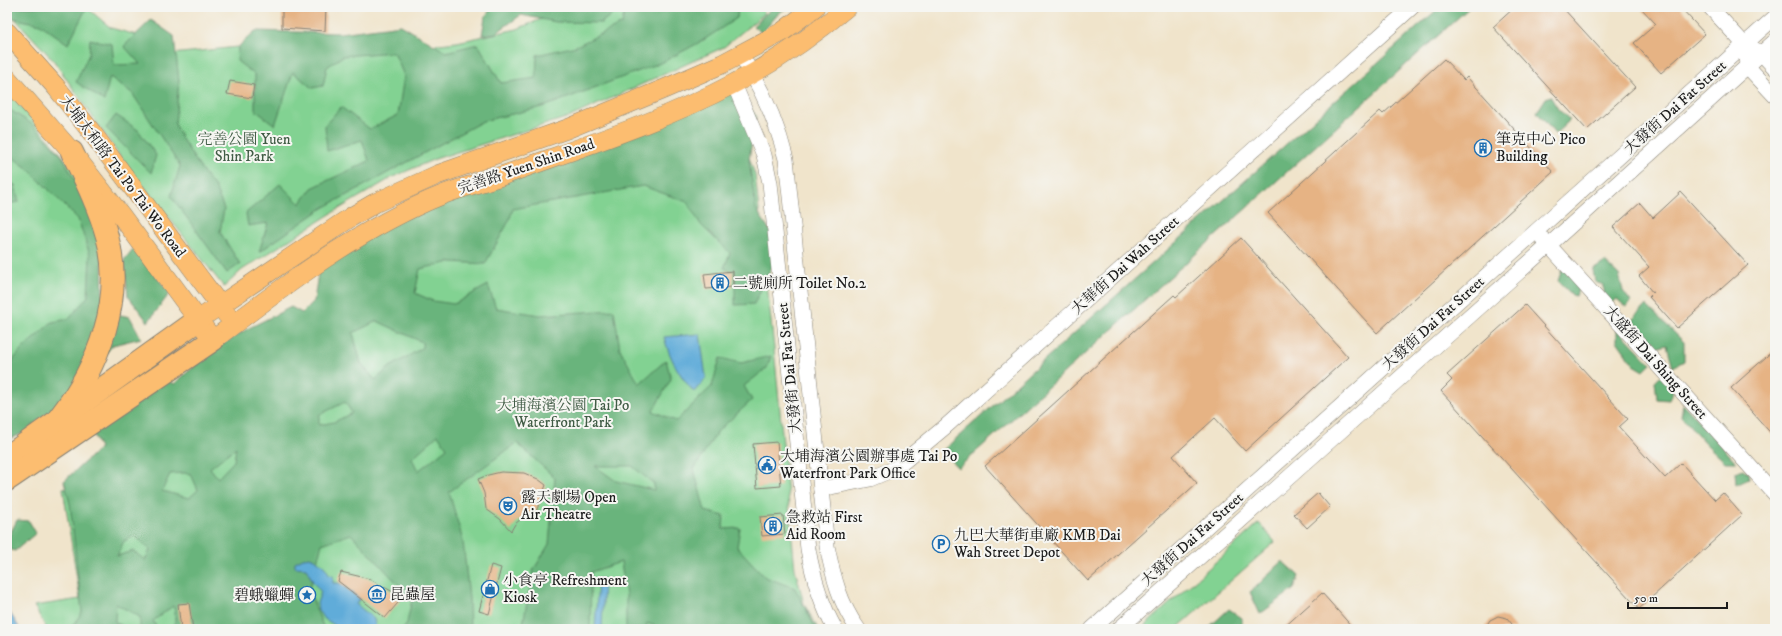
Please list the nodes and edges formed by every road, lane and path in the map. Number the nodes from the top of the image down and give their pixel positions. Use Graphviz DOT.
graph roads {
  1 [pos="815,7"];
  2 [pos="847,7"];
  3 [pos="1412,7"];
  4 [pos="1710,7"];
  5 [pos="1775,17"];
  6 [pos="7,32"];
  7 [pos="1775,40"];
  8 [pos="1744,44"];
  9 [pos="1761,53"];
  10 [pos="741,55"];
  11 [pos="1747,66"];
  12 [pos="1775,68"];
  13 [pos="753,74"];
  14 [pos="7,78"];
  15 [pos="734,84"];
  16 [pos="1775,96"];
  17 [pos="72,152"];
  18 [pos="1536,231"];
  19 [pos="1549,245"];
  20 [pos="220,305"];
  21 [pos="198,320"];
  22 [pos="234,324"];
  23 [pos="212,340"];
  24 [pos="59,418"];
  25 [pos="7,457"];
  26 [pos="7,480"];
  27 [pos="821,489"];
  28 [pos="1775,494"];
  29 [pos="835,629"];
  30 [pos="858,629"];
  31 [pos="1092,629"];
  32 [pos="1119,629"];
  1 -- 10 [label="main road, 完善路 Yuen Shin Road"];
  2 -- 13 [label="main road, 完善路 Yuen Shin Road"];
  3 -- 27 [label="street, 大華街 Dai Wah Street"];
  4 -- 8 [label="street"];
  5 -- 8 [label="street, 大發街 Dai Fat Street"];
  6 -- 20 [label="main road, 大埔太和路 Tai Po Tai Wo Road"];
  7 -- 9 [label="street, 大發街 Dai Fat Street"];
  8 -- 9 [label="street"];
  8 -- 11 [label="street"];
  8 -- 18 [label="street, 大發街 Dai Fat Street"];
  9 -- 11 [label="street, 大發街 Dai Fat Street"];
  9 -- 12 [label="street"];
  10 -- 13 [label="street, 大發街 Dai Fat Street"];
  10 -- 20 [label="main road, 完善路 Yuen Shin Road"];
  11 -- 16 [label="street"];
  11 -- 19 [label="street, 大發街 Dai Fat Street"];
  13 -- 15 [label="main road, 完善路 Yuen Shin Road"];
  13 -- 27 [label="street, 大發街 Dai Fat Street"];
  14 -- 17 [label="main road, 大埔太和路 Tai Po Tai Wo Road"];
  15 -- 22 [label="main road, 完善路 Yuen Shin Road"];
  15 -- 29 [label="street, 大發街 Dai Fat Street"];
  17 -- 21 [label="main road, 大埔太和路 Tai Po Tai Wo Road"];
  17 -- 24 [label="highway"];
  18 -- 19 [label="street, 大盛街 Dai Shing Street"];
  18 -- 31 [label="street, 大發街 Dai Fat Street"];
  19 -- 28 [label="street, 大盛街 Dai Shing Street"];
  19 -- 32 [label="street, 大發街 Dai Fat Street"];
  20 -- 21 [label="main road, 完善路 Yuen Shin Road"];
  20 -- 22 [label="main road, 大埔太和路 Tai Po Tai Wo Road"];
  21 -- 23 [label="main road, 大埔太和路 Tai Po Tai Wo Road"];
  21 -- 24 [label="highway"];
  22 -- 23 [label="main road, 完善路 Yuen Shin Road"];
  23 -- 26 [label="highway"];
  24 -- 25 [label="highway"];
  27 -- 30 [label="street, 大發街 Dai Fat Street"];
}
